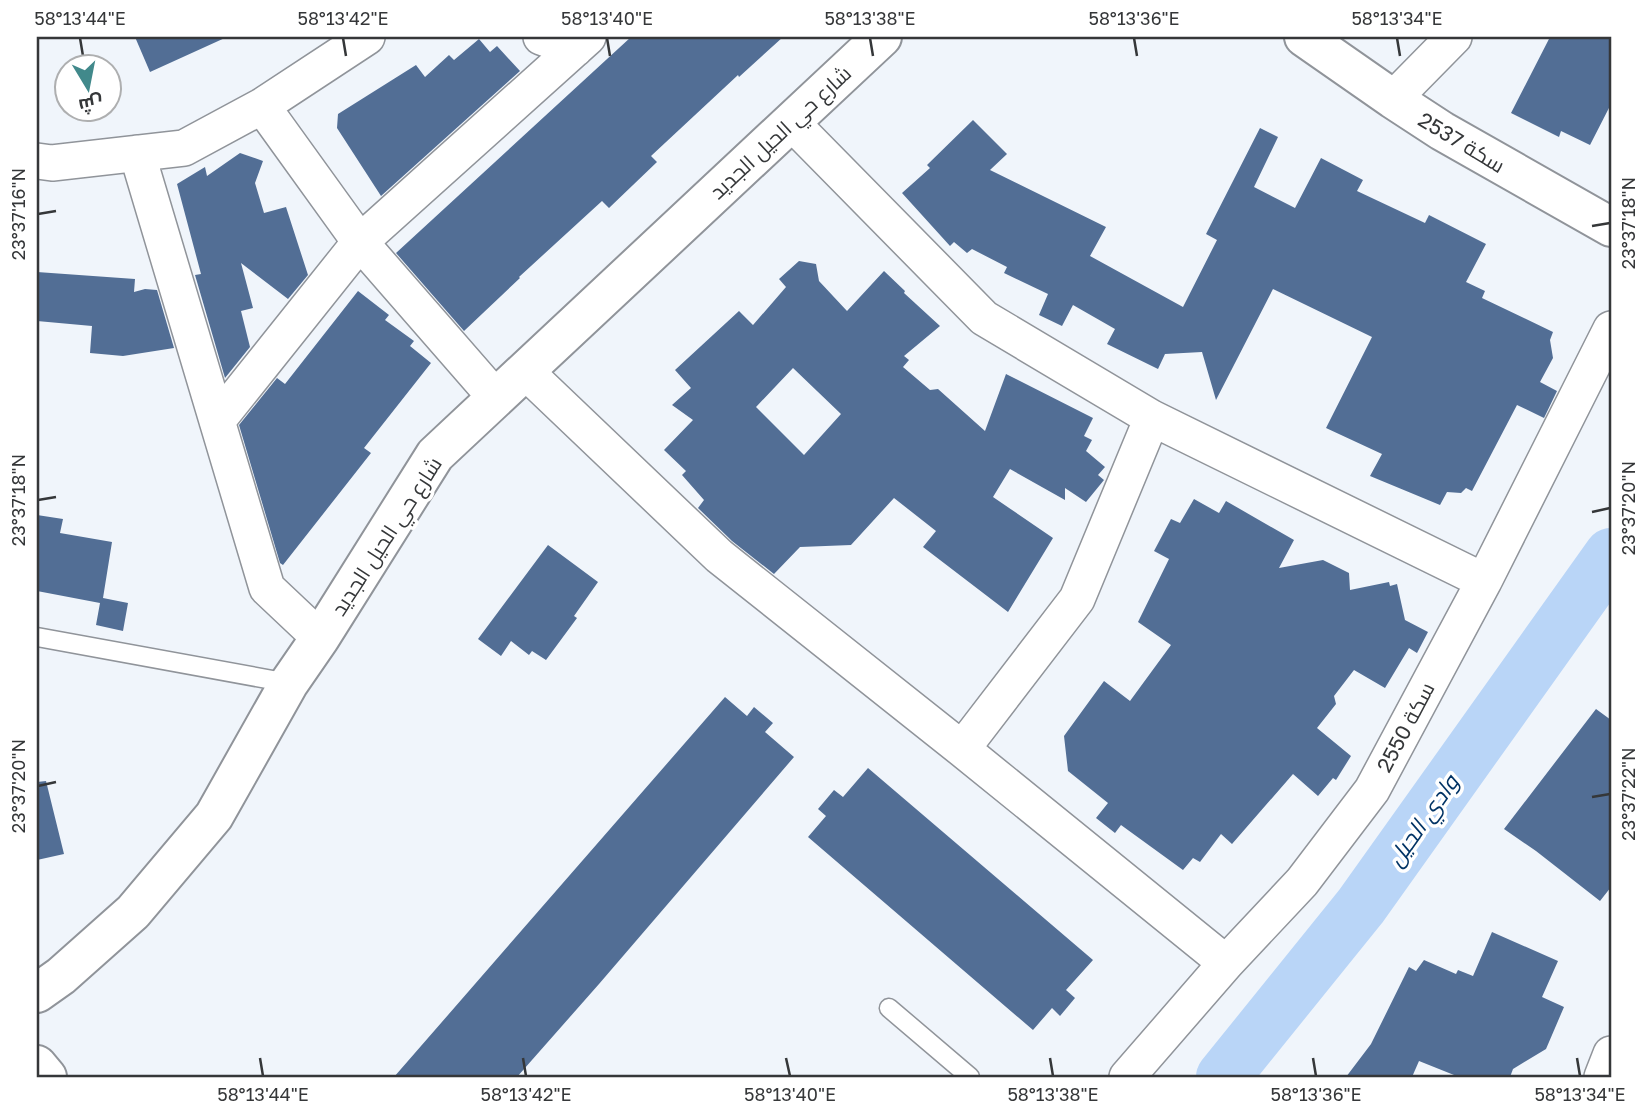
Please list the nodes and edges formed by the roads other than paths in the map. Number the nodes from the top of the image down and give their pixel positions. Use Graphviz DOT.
graph roads {
  1 [pos="367,37"];
  2 [pos="541,37"];
  3 [pos="882,37"];
  4 [pos="1454,37"];
  5 [pos="1311,40"];
  6 [pos="582,43"];
  7 [pos="1393,99"];
  8 [pos="262,106"];
  9 [pos="791,122"];
  10 [pos="137,153"];
  11 [pos="37,161"];
  12 [pos="1611,227"];
  13 [pos="360,242"];
  14 [pos="1611,329"];
  15 [pos="525,371"];
  16 [pos="496,398"];
  17 [pos="1152,418"];
  18 [pos="217,421"];
  19 [pos="1484,581"];
  20 [pos="37,637"];
  21 [pos="320,638"];
  22 [pos="289,683"];
  23 [pos="962,749"];
  24 [pos="1226,963"];
  25 [pos="37,993"];
  26 [pos="889,1008"];
  27 [pos="1611,1055"];
  28 [pos="37,1065"];
  29 [pos="47,1077"];
  30 [pos="970,1077"];
  31 [pos="1127,1077"];
  32 [pos="1602,1077"];
  1 -- 8 [label="street"];
  2 -- 6 [label="street"];
  3 -- 9 [label="street, شارع حي الحيل الجديد"];
  4 -- 7 [label="street"];
  5 -- 7 [label="street, سكة 2537"];
  6 -- 13 [label="street"];
  7 -- 12 [label="street, سكة 2537"];
  8 -- 10 [label="street"];
  8 -- 13 [label="street"];
  9 -- 15 [label="street, شارع حي الحيل الجديد"];
  9 -- 17 [label="street"];
  10 -- 11 [label="street"];
  10 -- 18 [label="street"];
  13 -- 16 [label="street"];
  13 -- 18 [label="street"];
  14 -- 19 [label="street, سكة 2550"];
  15 -- 16 [label="street, شارع حي الحيل الجديد"];
  15 -- 23 [label="street"];
  16 -- 21 [label="street, شارع حي الحيل الجديد"];
  17 -- 19 [label="street"];
  17 -- 23 [label="street"];
  18 -- 21 [label="street"];
  19 -- 24 [label="street, سكة 2550"];
  20 -- 22 [label="lane"];
  21 -- 22 [label="street, شارع حي الحيل الجديد"];
  22 -- 25 [label="street, شارع حي الحيل الجديد"];
  23 -- 24 [label="street"];
  24 -- 31 [label="street, سكة 2550"];
  26 -- 30 [label="lane"];
  27 -- 32 [label="street"];
  28 -- 29 [label="street"];
}
